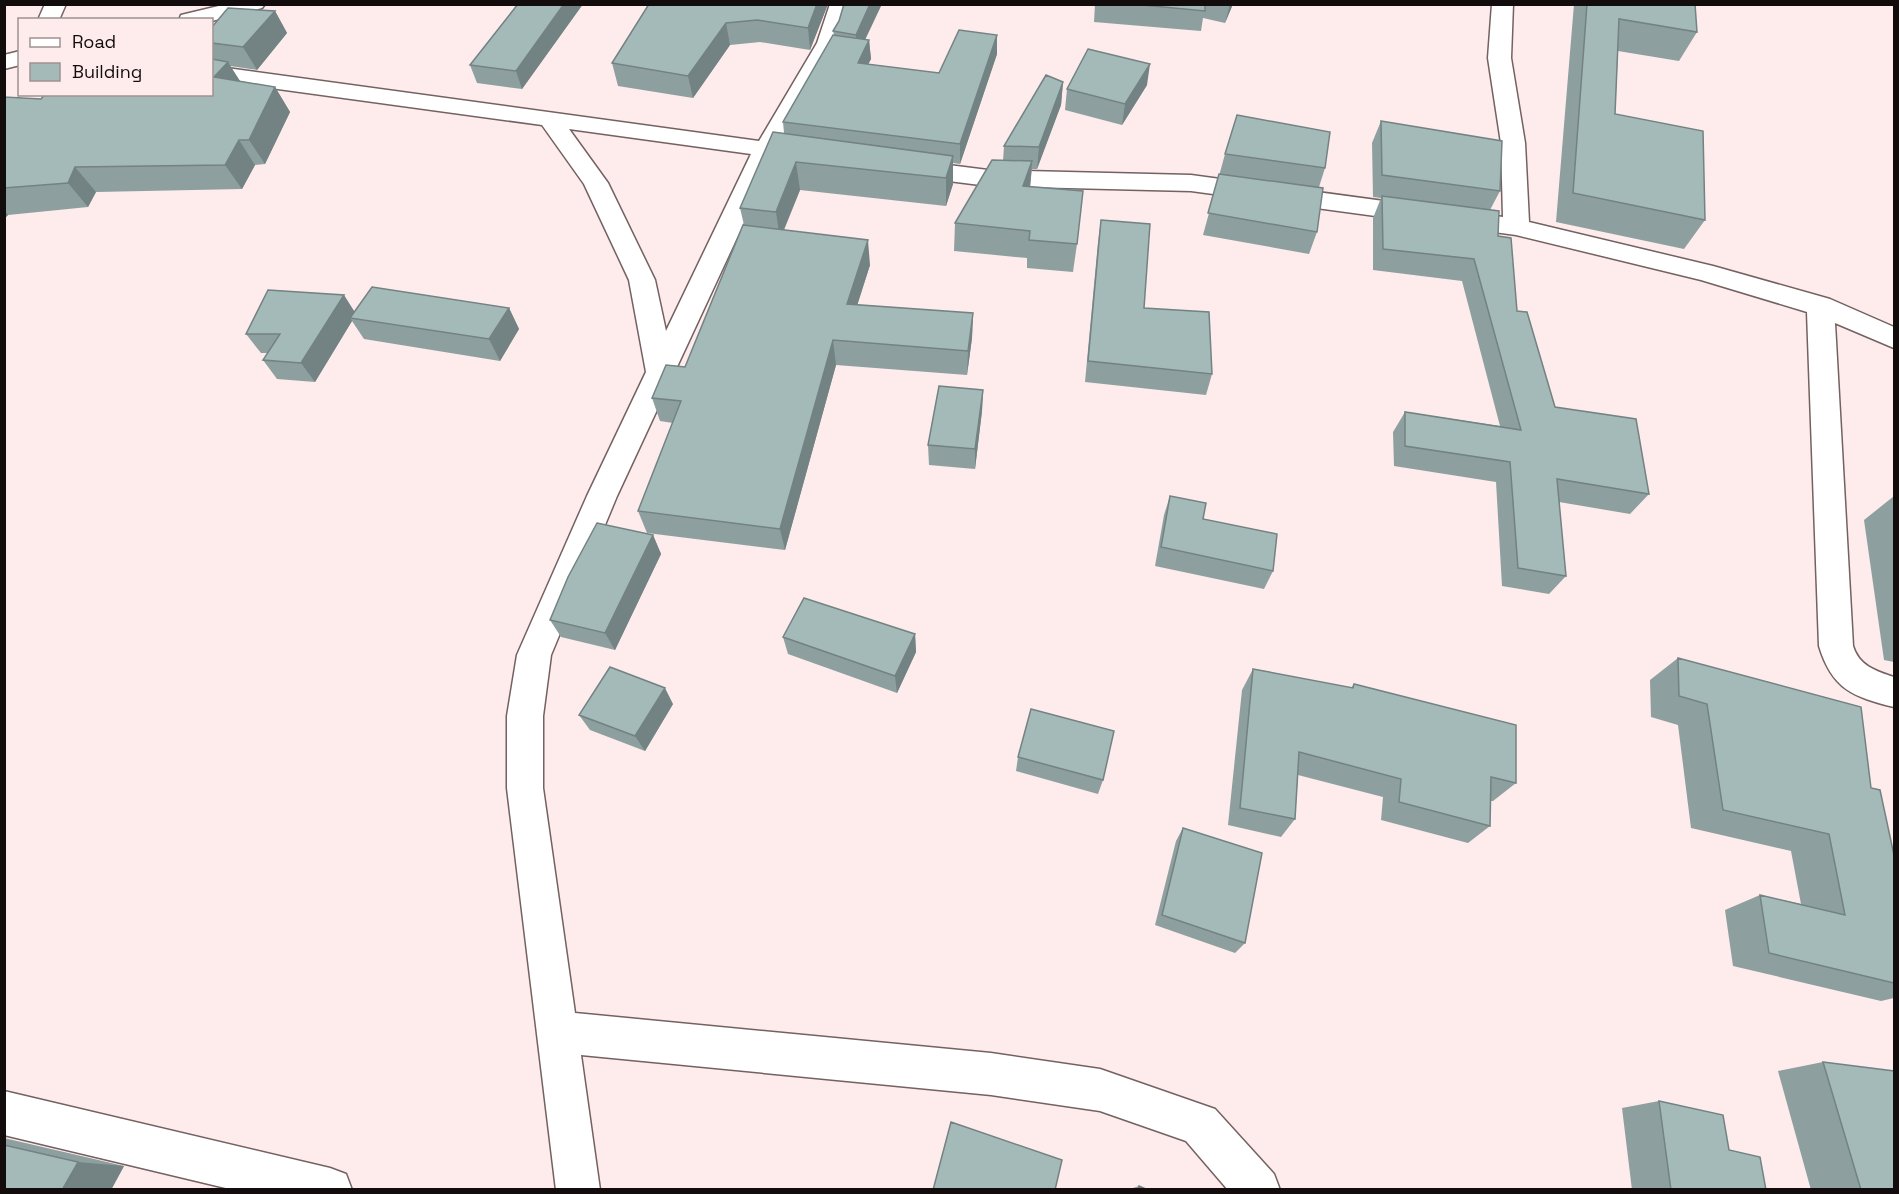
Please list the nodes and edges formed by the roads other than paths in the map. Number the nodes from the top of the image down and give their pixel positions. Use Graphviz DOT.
graph roads {
  1 [pos="56,4"];
  2 [pos="255,4"];
  3 [pos="841,4"];
  4 [pos="1503,4"];
  5 [pos="49,18"];
  6 [pos="197,18"];
  7 [pos="213,73"];
  8 [pos="550,120"];
  9 [pos="766,149"];
  10 [pos="836,158"];
  11 [pos="883,164"];
  12 [pos="1516,227"];
  13 [pos="1820,306"];
  14 [pos="1894,338"];
  15 [pos="660,372"];
  16 [pos="1894,692"];
  17 [pos="557,1032"];
  18 [pos="4,1113"];
  19 [pos="330,1190"];
  20 [pos="578,1190"];
  21 [pos="1258,1190"];
  1 -- 5 [label="street"];
  2 -- 6 [label="street"];
  3 -- 9 [label="street"];
  4 -- 12 [label="street"];
  7 -- 8 [label="street"];
  8 -- 9 [label="street"];
  8 -- 15 [label="street"];
  9 -- 10 [label="street"];
  9 -- 15 [label="street"];
  11 -- 12 [label="street"];
  12 -- 13 [label="street"];
  13 -- 14 [label="street"];
  13 -- 16 [label="street"];
  15 -- 17 [label="street"];
  17 -- 20 [label="street"];
  17 -- 21 [label="street"];
  18 -- 19 [label="street"];
}
